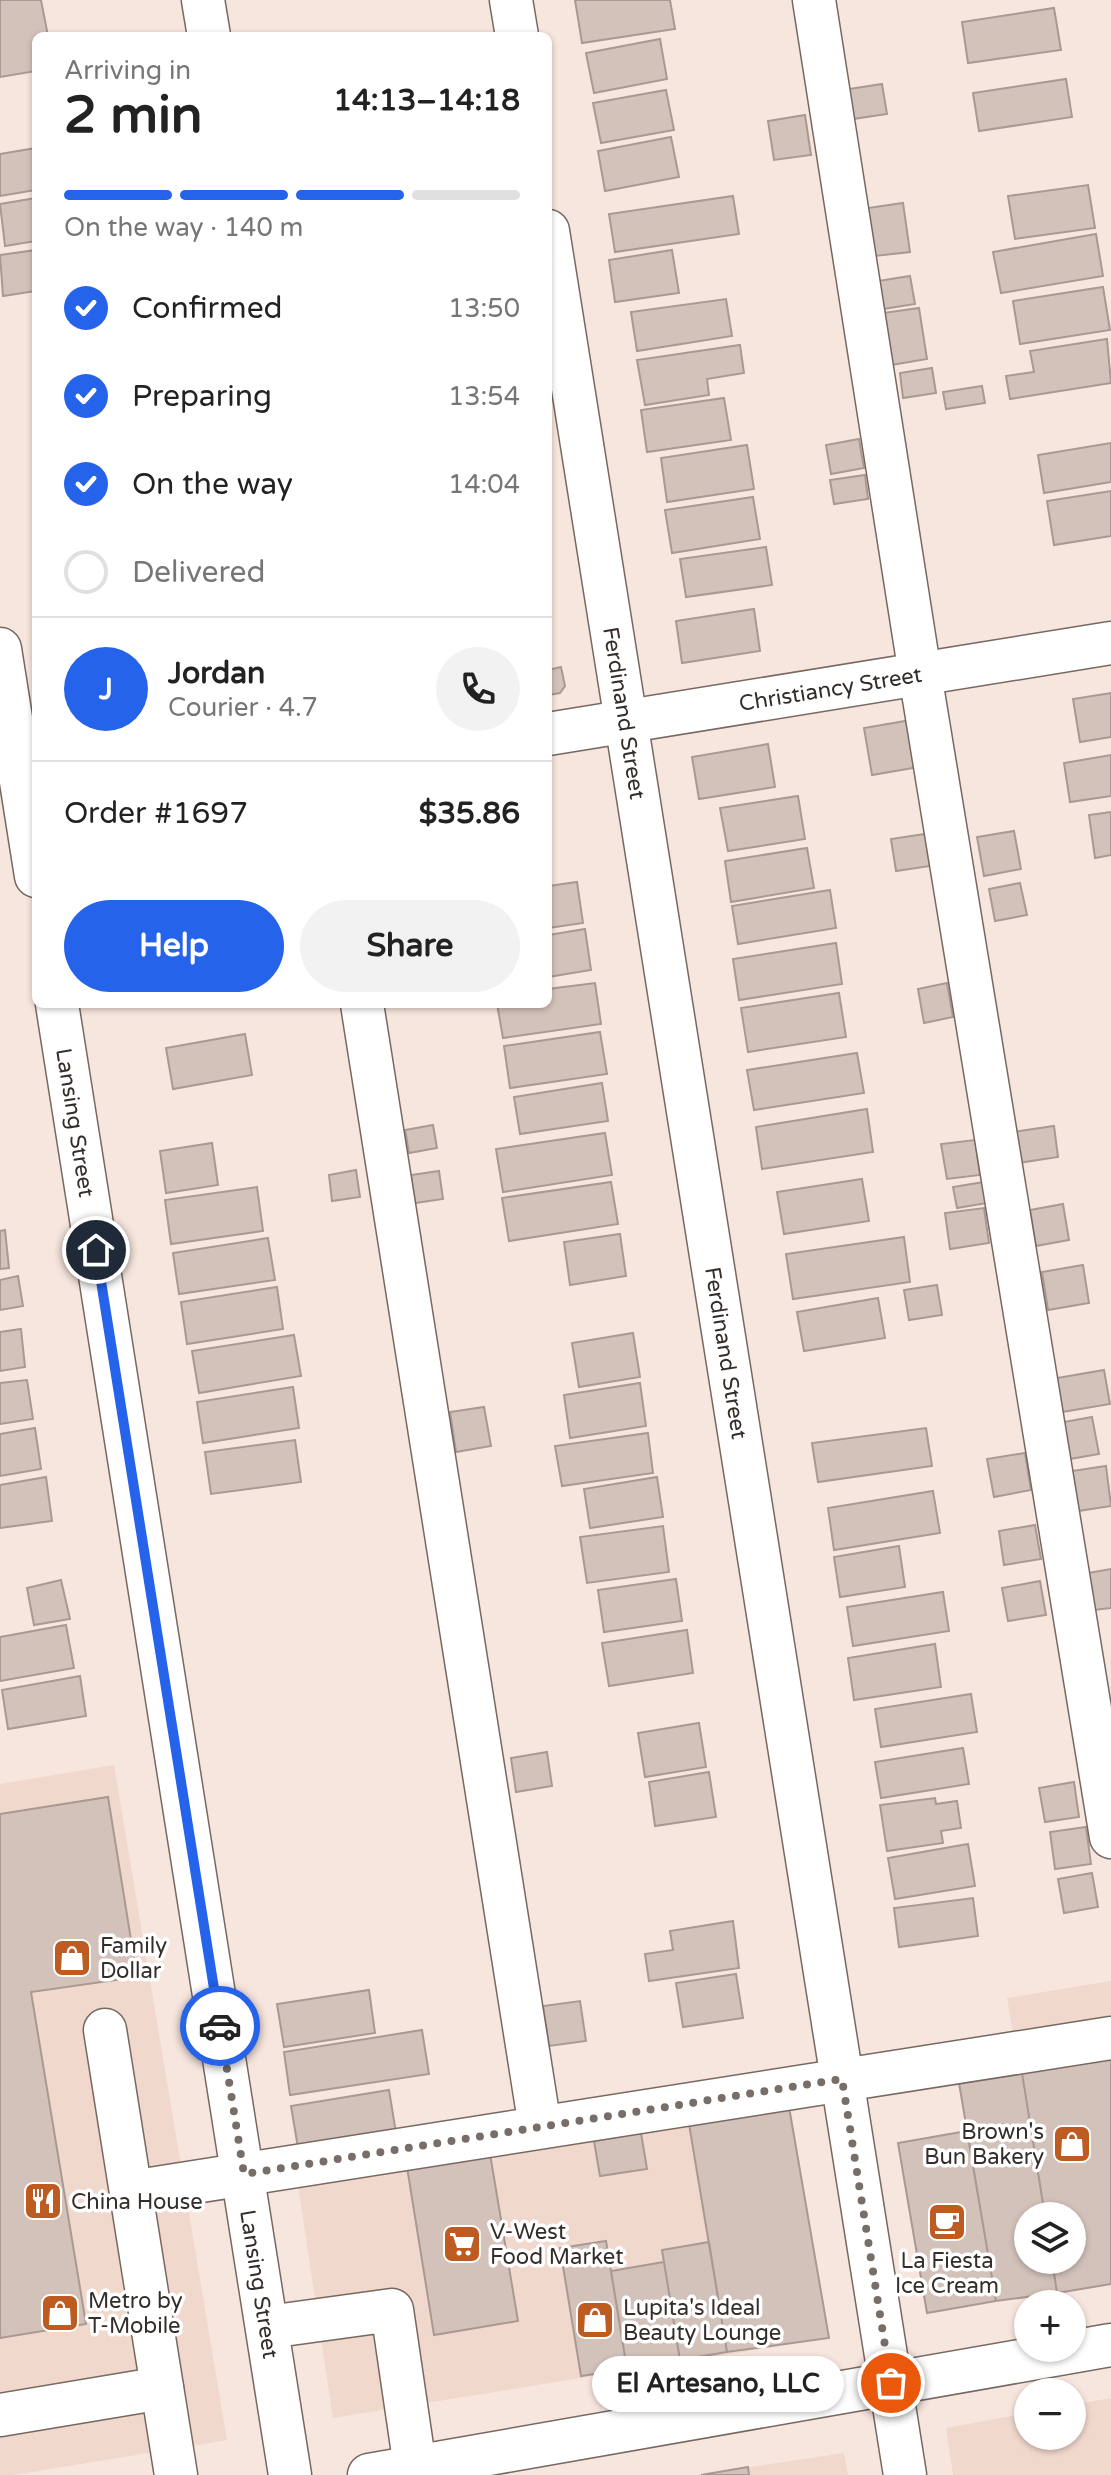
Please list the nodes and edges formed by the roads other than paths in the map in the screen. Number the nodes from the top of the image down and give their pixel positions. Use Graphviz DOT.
graph roads {
  1 [pos="203,0"];
  2 [pos="511,0"];
  3 [pos="814,0"];
  4 [pos="208,32"];
  5 [pos="516,32"];
  6 [pos="552,256"];
  7 [pos="1111,643"];
  8 [pos="0,649"];
  9 [pos="920,674"];
  10 [pos="626,721"];
  11 [pos="552,733"];
  12 [pos="21,821"];
  13 [pos="32,861"];
  14 [pos="58,1008"];
  15 [pos="363,1008"];
  16 [pos="1111,1837"];
  17 [pos="105,2030"];
  18 [pos="1111,2038"];
  19 [pos="842,2079"];
  20 [pos="540,2127"];
  21 [pos="244,2174"];
  22 [pos="131,2192"];
  23 [pos="268,2327"];
  24 [pos="1111,2345"];
  25 [pos="891,2383"];
  26 [pos="162,2388"];
  27 [pos="0,2415"];
  28 [pos="415,2467"];
  29 [pos="176,2475"];
  30 [pos="290,2475"];
  31 [pos="369,2475"];
  32 [pos="905,2475"];
  1 -- 4 [label="street"];
  2 -- 5 [label="street"];
  3 -- 9 [label="street"];
  6 -- 10 [label="street, Ferdinand Street"];
  7 -- 9 [label="street, Christiancy Street"];
  8 -- 12 [label="street"];
  9 -- 10 [label="street, Christiancy Street"];
  9 -- 16 [label="street"];
  10 -- 11 [label="street, Christiancy Street"];
  10 -- 19 [label="street, Ferdinand Street"];
  12 -- 13 [label="street"];
  14 -- 21 [label="street, Lansing Street"];
  15 -- 20 [label="street"];
  17 -- 22 [label="street"];
  18 -- 19 [label="street"];
  19 -- 20 [label="street"];
  19 -- 25 [label="street, Ferdinand Street"];
  20 -- 21 [label="street"];
  21 -- 22 [label="street"];
  21 -- 23 [label="street, Lansing Street"];
  22 -- 26 [label="street"];
  23 -- 28 [label="street"];
  23 -- 30 [label="street, Lansing Street"];
  24 -- 25 [label="street"];
  25 -- 28 [label="street"];
  25 -- 32 [label="street, Ferdinand Street"];
  26 -- 27 [label="street"];
  26 -- 29 [label="street"];
  28 -- 31 [label="street"];
}
